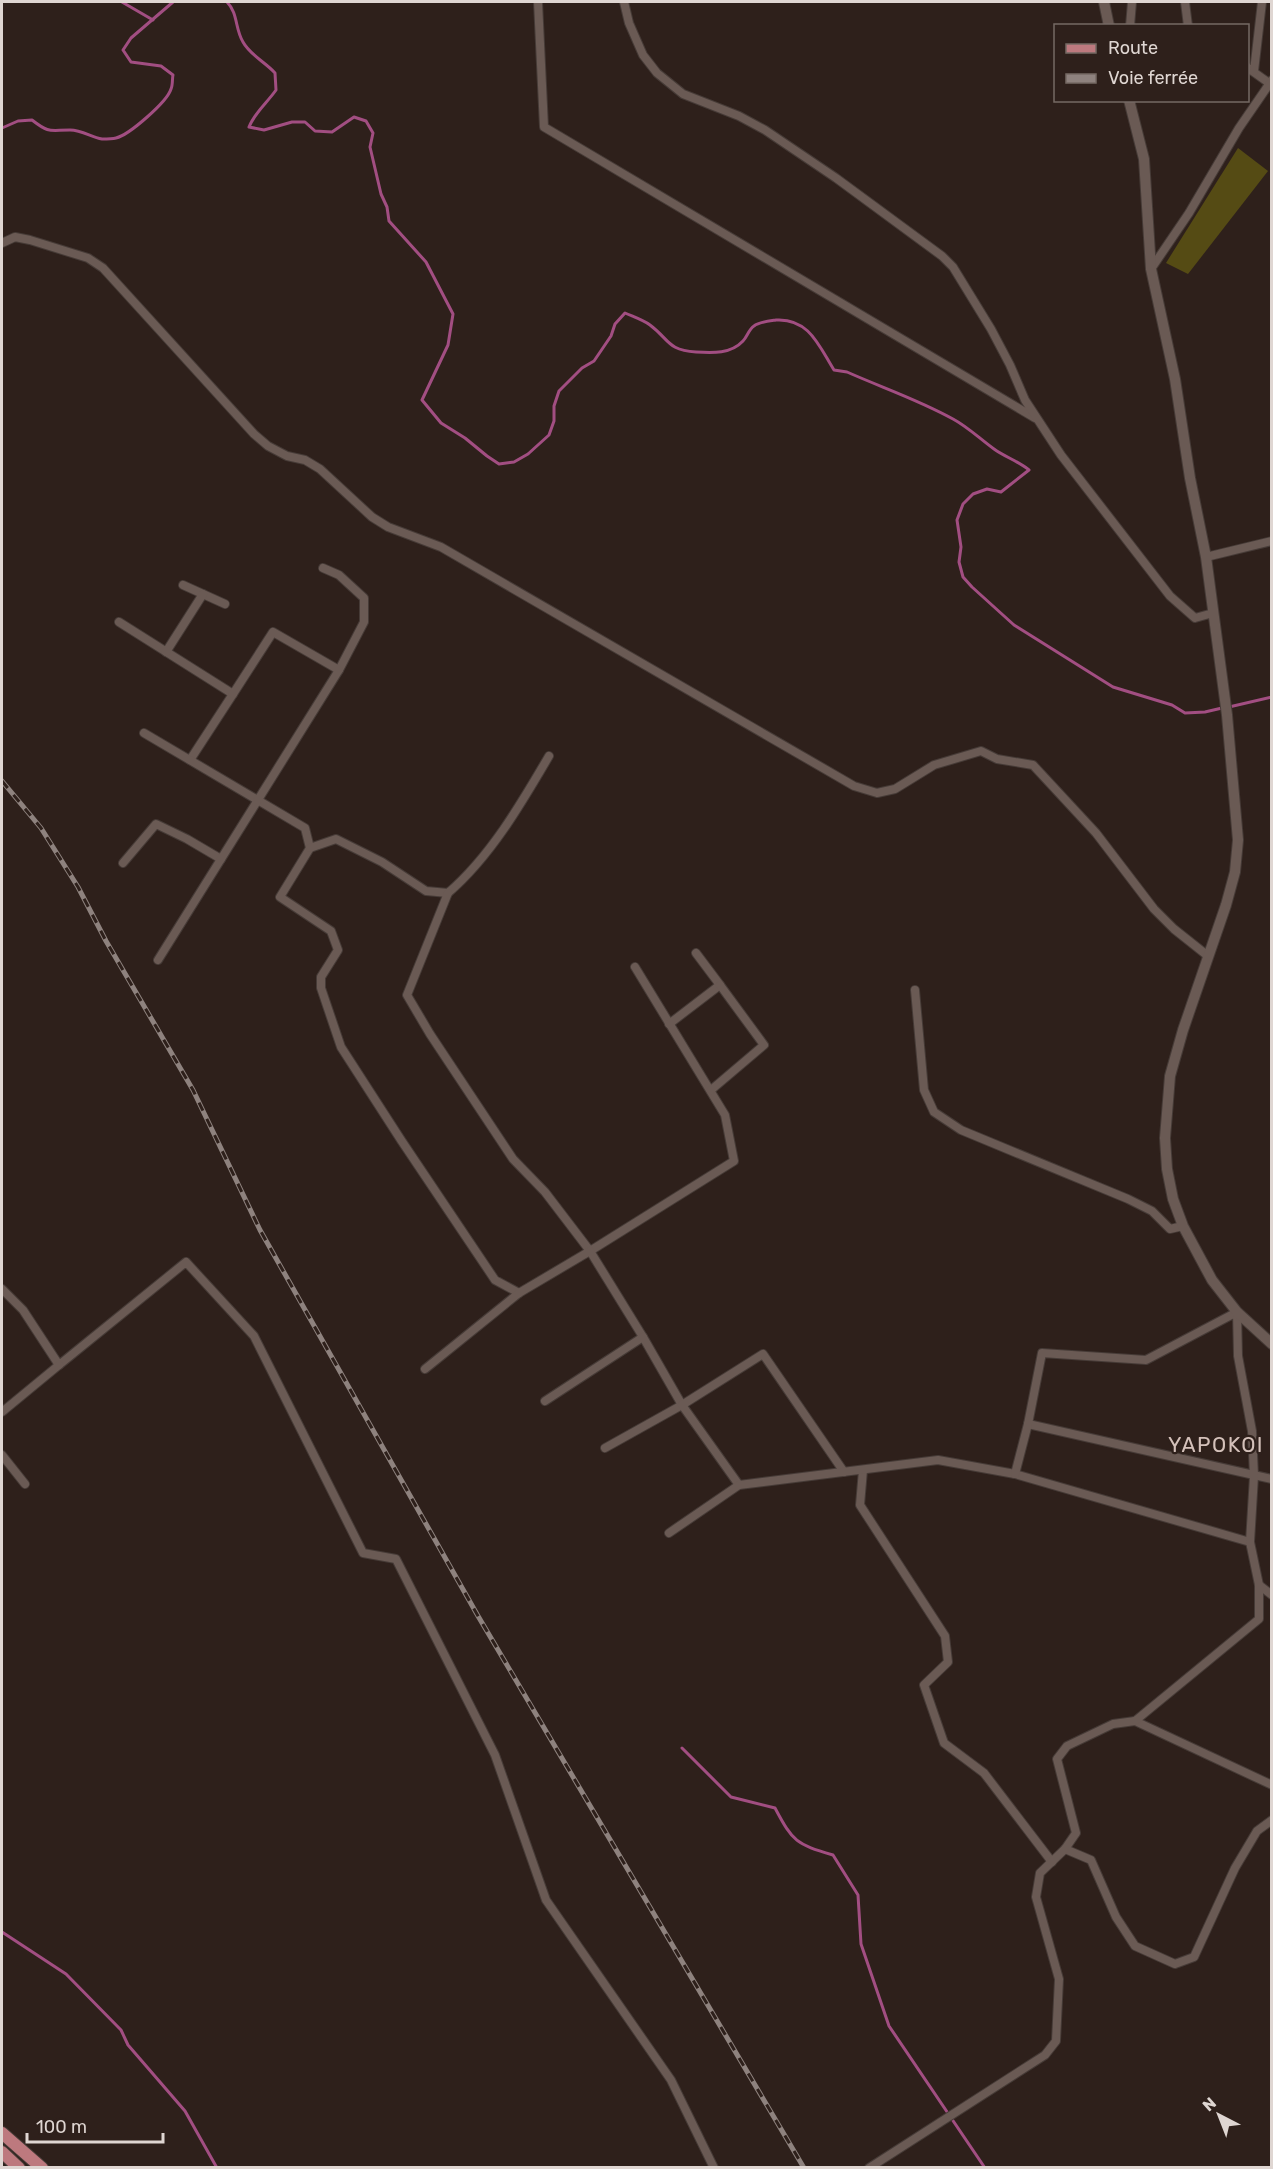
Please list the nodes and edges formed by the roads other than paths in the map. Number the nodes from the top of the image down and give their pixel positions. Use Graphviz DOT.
graph roads {
  1 [pos="538,2"];
  2 [pos="624,2"];
  3 [pos="1104,2"];
  4 [pos="1132,2"];
  5 [pos="1185,2"];
  6 [pos="1262,2"];
  7 [pos="1109,24"];
  8 [pos="1130,24"];
  9 [pos="1188,24"];
  10 [pos="1251,70"];
  11 [pos="1270,82"];
  12 [pos="1130,102"];
  13 [pos="2,243"];
  14 [pos="1151,268"];
  15 [pos="1036,418"];
  16 [pos="1272,541"];
  17 [pos="1206,557"];
  18 [pos="323,568"];
  19 [pos="183,585"];
  20 [pos="203,594"];
  21 [pos="225,604"];
  22 [pos="1213,613"];
  23 [pos="119,622"];
  24 [pos="166,652"];
  25 [pos="339,670"];
  26 [pos="232,694"];
  27 [pos="144,733"];
  28 [pos="549,756"];
  29 [pos="190,760"];
  30 [pos="258,800"];
  31 [pos="310,848"];
  32 [pos="221,859"];
  33 [pos="123,863"];
  34 [pos="448,893"];
  35 [pos="696,953"];
  36 [pos="1208,956"];
  37 [pos="158,960"];
  38 [pos="635,967"];
  39 [pos="720,986"];
  40 [pos="915,990"];
  41 [pos="669,1024"];
  42 [pos="711,1090"];
  43 [pos="1183,1226"];
  44 [pos="590,1251"];
  45 [pos="2,1289"];
  46 [pos="519,1293"];
  47 [pos="1237,1312"];
  48 [pos="643,1337"];
  49 [pos="1272,1344"];
  50 [pos="59,1365"];
  51 [pos="425,1369"];
  52 [pos="545,1401"];
  53 [pos="682,1405"];
  54 [pos="2,1412"];
  55 [pos="1028,1424"];
  56 [pos="605,1448"];
  57 [pos="2,1455"];
  58 [pos="863,1470"];
  59 [pos="844,1472"];
  60 [pos="1015,1474"];
  61 [pos="1254,1476"];
  62 [pos="1272,1479"];
  63 [pos="25,1484"];
  64 [pos="739,1485"];
  65 [pos="669,1533"];
  66 [pos="1250,1542"];
  67 [pos="1259,1585"];
  68 [pos="1272,1595"];
  69 [pos="1135,1721"];
  70 [pos="1272,1785"];
  71 [pos="1272,1820"];
  72 [pos="1065,1849"];
  73 [pos="1052,1862"];
  74 [pos="2,2133"];
  75 [pos="2,2152"];
  76 [pos="19,2168"];
  77 [pos="42,2168"];
  78 [pos="714,2168"];
  79 [pos="869,2168"];
  1 -- 15 [label="street"];
  2 -- 15 [label="street"];
  3 -- 7 [label="street"];
  4 -- 8 [label="street"];
  5 -- 9 [label="street"];
  6 -- 10 [label="street"];
  10 -- 11 [label="street"];
  11 -- 14 [label="street"];
  12 -- 14 [label="street"];
  13 -- 36 [label="street"];
  14 -- 17 [label="street"];
  15 -- 22 [label="street"];
  16 -- 17 [label="street"];
  17 -- 22 [label="street"];
  18 -- 25 [label="street"];
  19 -- 20 [label="street"];
  20 -- 21 [label="street"];
  20 -- 24 [label="street"];
  22 -- 36 [label="street"];
  23 -- 24 [label="street"];
  24 -- 26 [label="street"];
  25 -- 26 [label="street"];
  25 -- 30 [label="street"];
  26 -- 29 [label="street"];
  27 -- 29 [label="street"];
  28 -- 34 [label="street"];
  29 -- 30 [label="street"];
  30 -- 31 [label="street"];
  30 -- 32 [label="street"];
  31 -- 34 [label="street"];
  31 -- 46 [label="street"];
  32 -- 33 [label="street"];
  32 -- 37 [label="street"];
  34 -- 44 [label="street"];
  35 -- 39 [label="street"];
  36 -- 43 [label="street"];
  38 -- 41 [label="street"];
  39 -- 41 [label="street"];
  39 -- 42 [label="street"];
  40 -- 43 [label="street"];
  41 -- 42 [label="street"];
  42 -- 44 [label="street"];
  43 -- 47 [label="street"];
  44 -- 46 [label="street"];
  44 -- 48 [label="street"];
  45 -- 50 [label="street"];
  46 -- 51 [label="street"];
  47 -- 49 [label="street"];
  47 -- 55 [label="street"];
  47 -- 61 [label="street"];
  48 -- 52 [label="street"];
  48 -- 53 [label="street"];
  50 -- 54 [label="street"];
  50 -- 78 [label="street"];
  53 -- 56 [label="street"];
  53 -- 59 [label="street"];
  53 -- 64 [label="street"];
  55 -- 60 [label="street"];
  55 -- 61 [label="street"];
  57 -- 63 [label="street"];
  58 -- 59 [label="street"];
  58 -- 60 [label="street"];
  58 -- 73 [label="street"];
  59 -- 64 [label="street"];
  60 -- 66 [label="street"];
  61 -- 62 [label="street"];
  61 -- 66 [label="street"];
  64 -- 65 [label="street"];
  66 -- 67 [label="street"];
  67 -- 68 [label="street"];
  67 -- 69 [label="street"];
  69 -- 70 [label="street"];
  69 -- 72 [label="street"];
  71 -- 72 [label="street"];
  72 -- 73 [label="street"];
  73 -- 79 [label="street"];
  74 -- 77 [label="main road"];
  75 -- 76 [label="main road"];
}
